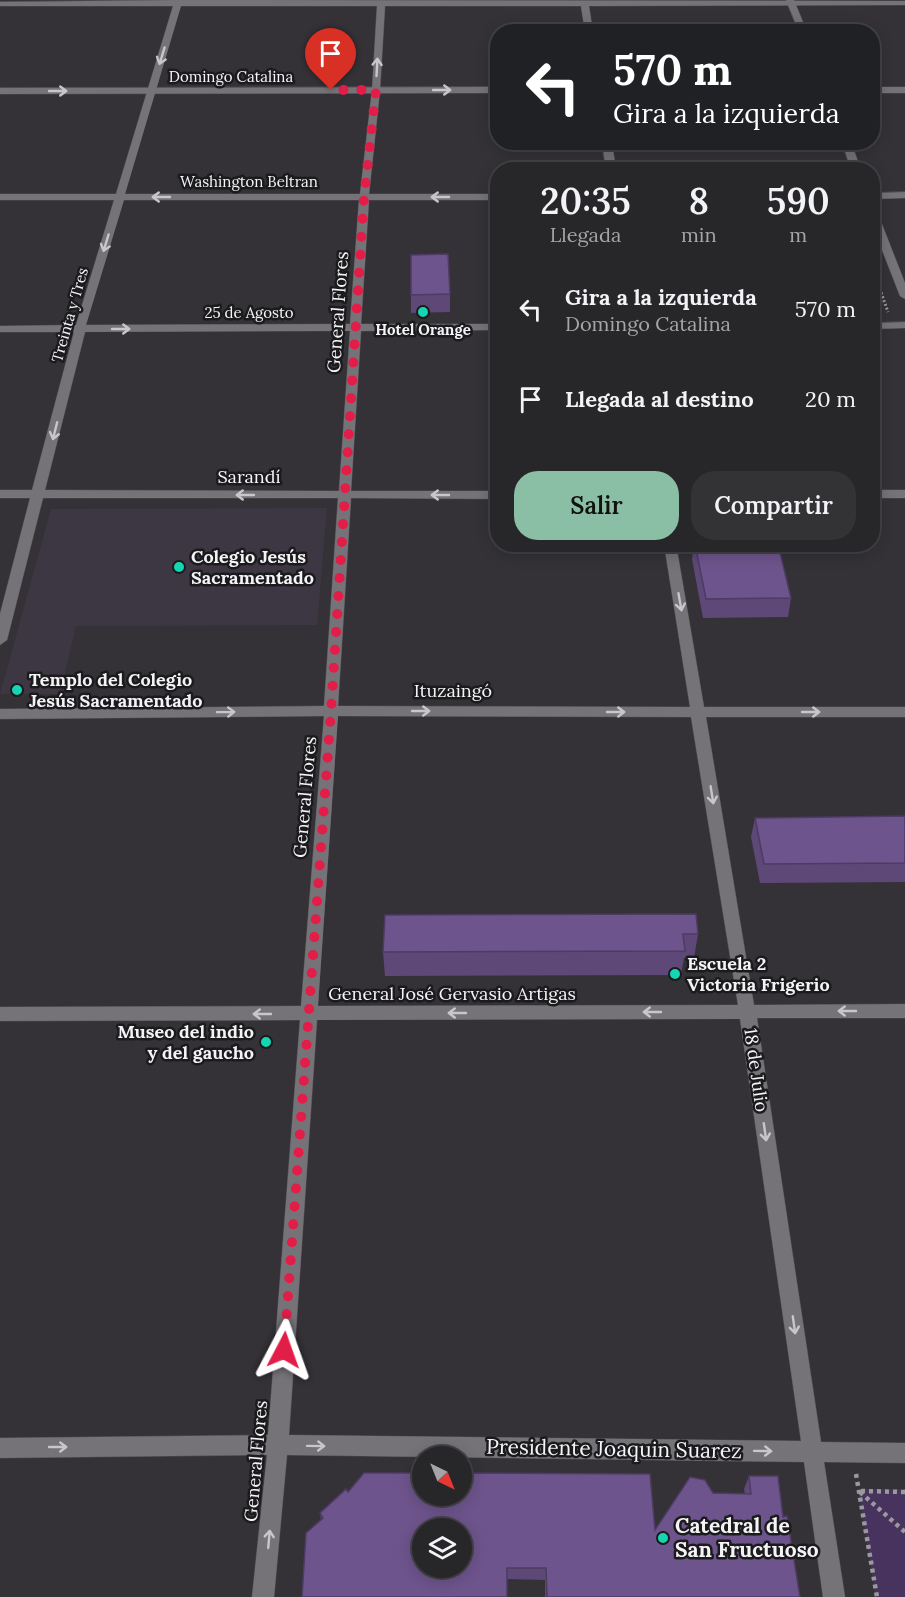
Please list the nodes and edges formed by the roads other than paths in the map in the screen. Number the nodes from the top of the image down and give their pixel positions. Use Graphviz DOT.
graph roads {
  1 [pos="381,1"];
  2 [pos="178,2"];
  3 [pos="584,2"];
  4 [pos="791,2"];
  5 [pos="905,3"];
  6 [pos="0,4"];
  7 [pos="588,24"];
  8 [pos="800,24"];
  9 [pos="376,90"];
  10 [pos="490,90"];
  11 [pos="880,90"];
  12 [pos="905,90"];
  13 [pos="0,91"];
  14 [pos="151,92"];
  15 [pos="905,195"];
  16 [pos="120,196"];
  17 [pos="880,196"];
  18 [pos="0,197"];
  19 [pos="364,197"];
  20 [pos="490,197"];
  21 [pos="880,232"];
  22 [pos="905,296"];
  23 [pos="880,326"];
  24 [pos="905,326"];
  25 [pos="490,327"];
  26 [pos="357,328"];
  27 [pos="0,329"];
  28 [pos="80,329"];
  29 [pos="0,494"];
  30 [pos="39,494"];
  31 [pos="880,494"];
  32 [pos="905,494"];
  33 [pos="343,495"];
  34 [pos="490,495"];
  35 [pos="671,552"];
  36 [pos="0,640"];
  37 [pos="331,711"];
  38 [pos="699,712"];
  39 [pos="905,712"];
  40 [pos="0,714"];
  41 [pos="747,1011"];
  42 [pos="905,1011"];
  43 [pos="0,1014"];
  44 [pos="307,1014"];
  45 [pos="278,1445"];
  46 [pos="0,1448"];
  47 [pos="812,1452"];
  48 [pos="905,1453"];
  49 [pos="263,1597"];
  50 [pos="834,1597"];
  1 -- 2 [label="street"];
  1 -- 3 [label="street"];
  9 -- 1 [label="street, General Flores, one-way"];
  2 -- 6 [label="street"];
  2 -- 14 [label="street, Treinta y Tres, one-way"];
  3 -- 4 [label="street"];
  3 -- 7 [label="street"];
  4 -- 5 [label="street"];
  4 -- 8 [label="street"];
  9 -- 10 [label="street, Domingo Catalina, one-way"];
  9 -- 14 [label="street, Domingo Catalina"];
  9 -- 19 [label="street, General Flores"];
  11 -- 12 [label="street"];
  13 -- 14 [label="street, Domingo Catalina, one-way"];
  14 -- 16 [label="street, Treinta y Tres"];
  15 -- 17 [label="street"];
  16 -- 18 [label="street, Washington Beltran"];
  19 -- 16 [label="street, Washington Beltran, one-way"];
  16 -- 28 [label="street, Treinta y Tres, one-way"];
  20 -- 19 [label="street, Washington Beltran, one-way"];
  19 -- 26 [label="street, General Flores"];
  21 -- 22 [label="street"];
  23 -- 24 [label="street"];
  25 -- 26 [label="street, 25 de Agosto"];
  28 -- 26 [label="street, 25 de Agosto, one-way"];
  26 -- 33 [label="street, General Flores"];
  27 -- 28 [label="street, 25 de Agosto"];
  28 -- 30 [label="street, Treinta y Tres, one-way"];
  29 -- 30 [label="street, Sarandí"];
  33 -- 30 [label="street, Sarandí, one-way"];
  30 -- 36 [label="street, Treinta y Tres"];
  31 -- 32 [label="street"];
  34 -- 33 [label="street, Sarandí, one-way"];
  33 -- 37 [label="street, General Flores"];
  35 -- 38 [label="street, 18 de Julio, one-way"];
  37 -- 38 [label="street, Ituzaingó, one-way"];
  40 -- 37 [label="street, Ituzaingó, one-way"];
  37 -- 44 [label="street, General Flores"];
  38 -- 39 [label="street, Ituzaingó, one-way"];
  38 -- 41 [label="street, 18 de Julio, one-way"];
  42 -- 41 [label="street, General José Gervasio Artigas, one-way"];
  41 -- 44 [label="street, General José Gervasio Artigas, one-way"];
  41 -- 47 [label="street, 18 de Julio, one-way"];
  44 -- 43 [label="street, General José Gervasio Artigas, one-way"];
  44 -- 45 [label="street, General Flores"];
  46 -- 45 [label="street, Presidente Joaquin Suarez, one-way"];
  45 -- 47 [label="street, Presidente Joaquin Suarez, one-way"];
  49 -- 45 [label="street, General Flores, one-way"];
  47 -- 48 [label="street, Presidente Joaquin Suarez"];
  47 -- 50 [label="street, 18 de Julio"];
}
